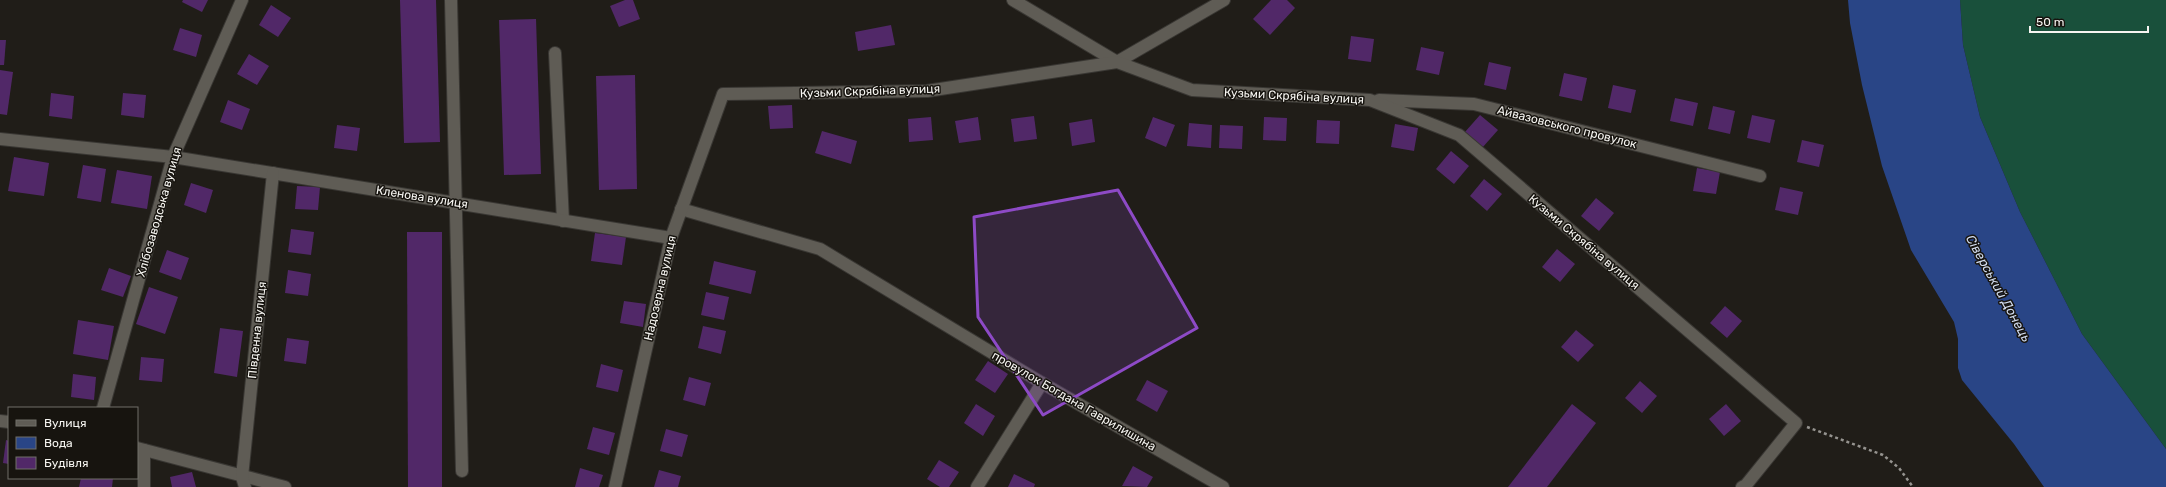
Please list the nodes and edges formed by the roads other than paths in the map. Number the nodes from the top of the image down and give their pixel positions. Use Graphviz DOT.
graph roads {
  1 [pos="242,0"];
  2 [pos="451,0"];
  3 [pos="1014,0"];
  4 [pos="1224,0"];
  5 [pos="555,53"];
  6 [pos="1117,62"];
  7 [pos="723,94"];
  8 [pos="1370,100"];
  9 [pos="0,139"];
  10 [pos="173,157"];
  11 [pos="273,173"];
  12 [pos="1760,176"];
  13 [pos="456,203"];
  14 [pos="681,209"];
  15 [pos="564,221"];
  16 [pos="671,238"];
  17 [pos="1042,383"];
  18 [pos="103,407"];
  19 [pos="141,449"];
  20 [pos="462,471"];
  21 [pos="244,482"];
  22 [pos="144,487"];
  23 [pos="285,487"];
  24 [pos="615,487"];
  25 [pos="977,487"];
  26 [pos="1223,487"];
  27 [pos="1742,487"];
  1 -- 10 [label="street, Хлібозаводська вулиця"];
  2 -- 13 [label="street"];
  3 -- 6 [label="street"];
  4 -- 6 [label="street"];
  5 -- 15 [label="street"];
  6 -- 7 [label="street, Кузьми Скрябіна вулиця"];
  6 -- 8 [label="street, Кузьми Скрябіна вулиця"];
  7 -- 14 [label="street, Надозерна вулиця"];
  8 -- 12 [label="street, Айвазовського провулок"];
  8 -- 27 [label="street, Кузьми Скрябіна вулиця"];
  9 -- 10 [label="street, Кленова вулиця"];
  10 -- 11 [label="street, Кленова вулиця"];
  10 -- 18 [label="street, Хлібозаводська вулиця"];
  11 -- 13 [label="street, Кленова вулиця"];
  11 -- 21 [label="street, Південна вулиця"];
  13 -- 15 [label="street, Кленова вулиця"];
  13 -- 20 [label="street"];
  14 -- 16 [label="street, Надозерна вулиця"];
  14 -- 17 [label="street, провулок Богдана Гаврилишина"];
  15 -- 16 [label="street, Кленова вулиця"];
  16 -- 24 [label="street, Надозерна вулиця"];
  17 -- 25 [label="street"];
  17 -- 26 [label="street, провулок Богдана Гаврилишина"];
  19 -- 21 [label="street"];
  19 -- 22 [label="street"];
  21 -- 23 [label="street"];
}
